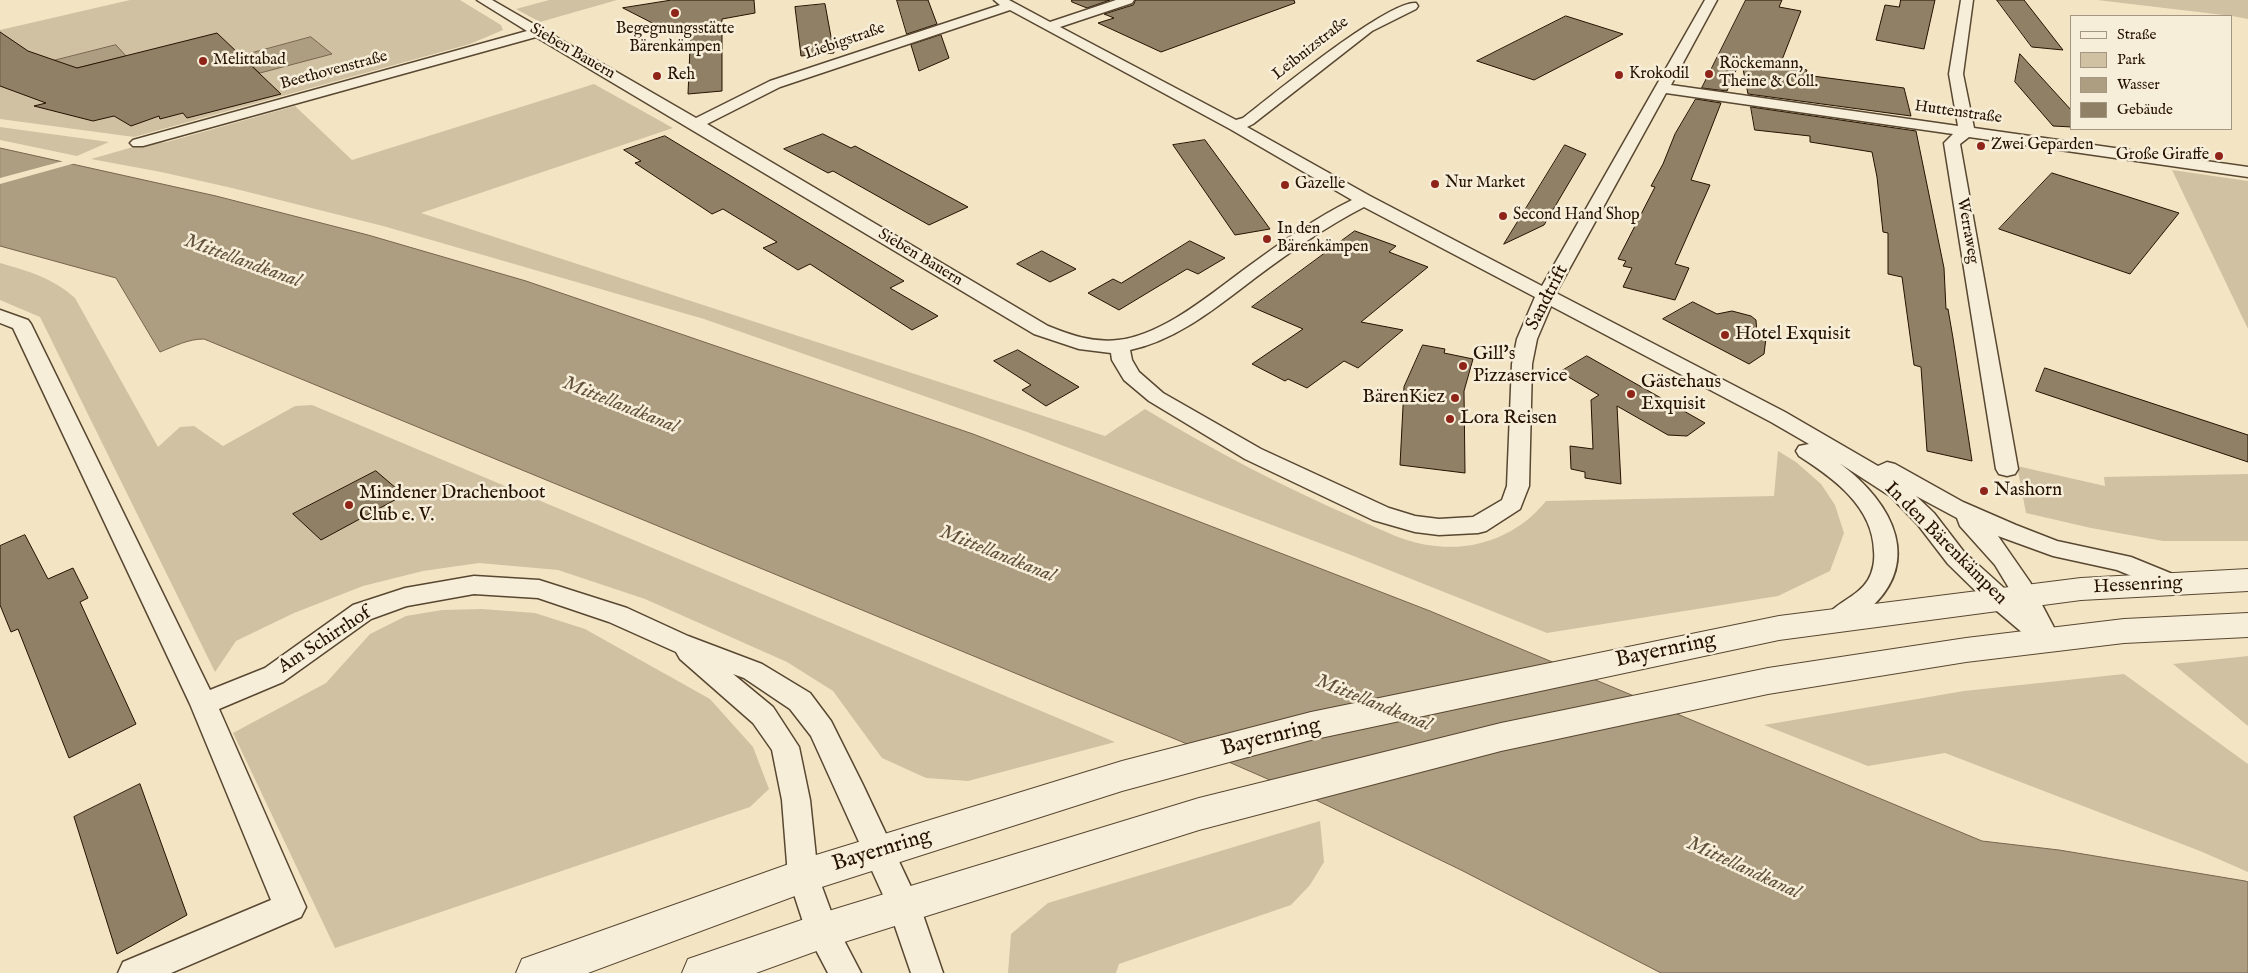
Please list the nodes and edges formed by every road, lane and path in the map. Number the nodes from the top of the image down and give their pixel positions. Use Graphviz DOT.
graph roads {
  1 [pos="483,0"];
  2 [pos="1128,0"];
  3 [pos="1711,0"];
  4 [pos="1968,0"];
  5 [pos="1005,3"];
  6 [pos="1412,6"];
  7 [pos="1048,27"];
  8 [pos="538,32"];
  9 [pos="1663,88"];
  10 [pos="696,124"];
  11 [pos="1236,126"];
  12 [pos="1967,132"];
  13 [pos="138,142"];
  14 [pos="2248,172"];
  15 [pos="1364,200"];
  16 [pos="1545,296"];
  17 [pos="0,316"];
  18 [pos="1119,346"];
  19 [pos="1778,417"];
  20 [pos="2007,470"];
  21 [pos="1955,508"];
  22 [pos="2248,580"];
  23 [pos="2171,584"];
  24 [pos="2014,599"];
  25 [pos="1836,621"];
  26 [pos="2248,625"];
  27 [pos="2047,639"];
  28 [pos="679,643"];
  29 [pos="203,704"];
  30 [pos="880,852"];
  31 [pos="803,876"];
  32 [pos="904,906"];
  33 [pos="822,931"];
  34 [pos="134,973"];
  35 [pos="536,973"];
  36 [pos="702,973"];
  37 [pos="845,973"];
  38 [pos="927,973"];
  1 -- 8 [label="street, Sieben Bauern"];
  2 -- 7 [label="street"];
  3 -- 9 [label="street, Sandtrift"];
  4 -- 12 [label="street"];
  5 -- 7 [label="street, In den Bärenkämpen"];
  5 -- 10 [label="street, Liebigstraße"];
  6 -- 11 [label="street, Leibnizstraße"];
  7 -- 11 [label="street, In den Bärenkämpen"];
  8 -- 10 [label="street, Sieben Bauern"];
  8 -- 13 [label="street, Beethovenstraße"];
  9 -- 12 [label="street, Huttenstraße"];
  9 -- 16 [label="street, Sandtrift"];
  10 -- 18 [label="street, Sieben Bauern"];
  11 -- 15 [label="street, In den Bärenkämpen"];
  12 -- 14 [label="street, Huttenstraße"];
  12 -- 20 [label="street, Werraweg"];
  15 -- 16 [label="street, In den Bärenkämpen"];
  15 -- 18 [label="street, Sieben Bauern"];
  16 -- 18 [label="street, Sandtrift"];
  16 -- 19 [label="street, In den Bärenkämpen"];
  17 -- 29 [label="street"];
  19 -- 21 [label="street, In den Bärenkämpen"];
  19 -- 24 [label="street, In den Bärenkämpen"];
  19 -- 25 [label="street, In den Bärenkämpen"];
  21 -- 23 [label="street, In den Bärenkämpen"];
  21 -- 24 [label="street, In den Bärenkämpen"];
  22 -- 23 [label="street, Hessenring"];
  23 -- 24 [label="street, Hessenring"];
  24 -- 25 [label="street, Bayernring"];
  24 -- 27 [label="street, In den Bärenkämpen"];
  25 -- 30 [label="street, Bayernring"];
  26 -- 27 [label="street"];
  27 -- 32 [label="street"];
  28 -- 29 [label="street, Am Schirrhof"];
  28 -- 30 [label="street, Am Schirrhof"];
  28 -- 31 [label="street, Am Schirrhof"];
  29 -- 34 [label="street"];
  30 -- 31 [label="street, Bayernring"];
  30 -- 32 [label="street, Am Schirrhof"];
  31 -- 33 [label="street, Am Schirrhof"];
  31 -- 35 [label="street, Bayernring"];
  32 -- 33 [label="street"];
  32 -- 38 [label="street, Am Schirrhof"];
  33 -- 36 [label="street"];
  33 -- 37 [label="street, Am Schirrhof"];
}
